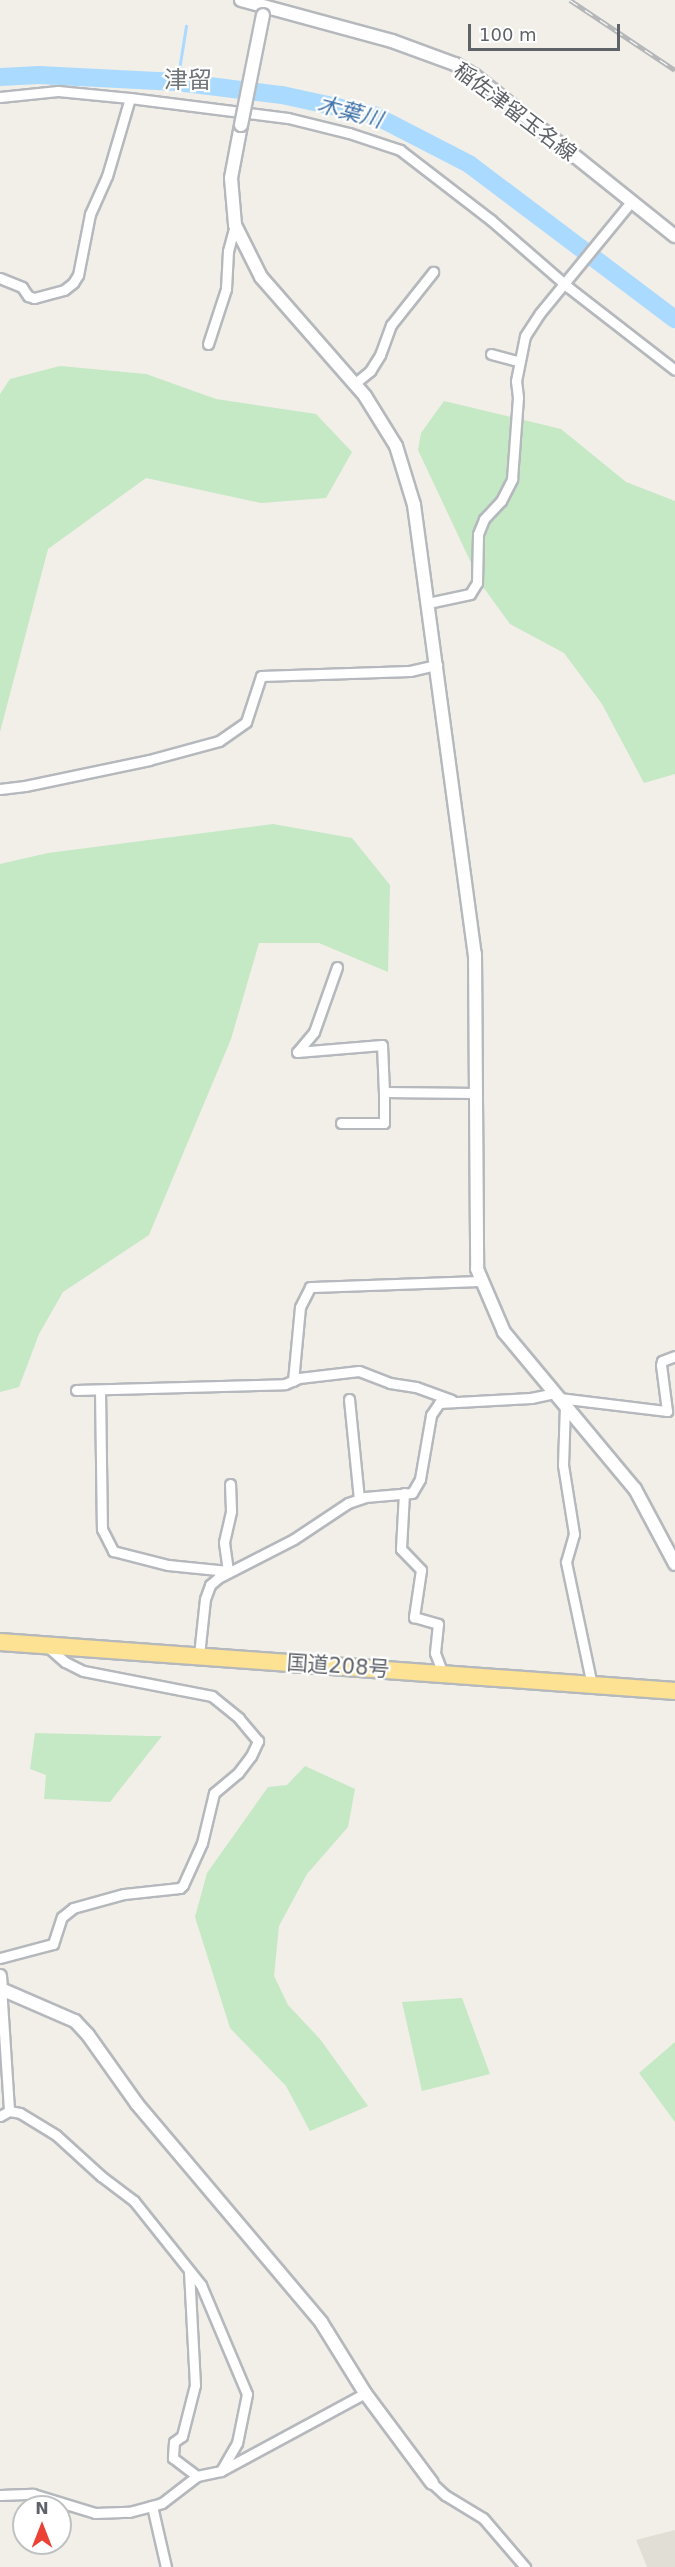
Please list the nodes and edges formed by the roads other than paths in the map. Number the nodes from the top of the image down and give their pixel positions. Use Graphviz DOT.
graph roads {
  1 [pos="241,0"];
  2 [pos="265,7"];
  3 [pos="0,97"];
  4 [pos="130,98"];
  5 [pos="631,202"];
  6 [pos="235,225"];
  7 [pos="675,237"];
  8 [pos="433,273"];
  9 [pos="0,278"];
  10 [pos="564,284"];
  11 [pos="208,344"];
  12 [pos="491,354"];
  13 [pos="518,361"];
  14 [pos="675,370"];
  15 [pos="354,384"];
  16 [pos="428,603"];
  17 [pos="437,665"];
  18 [pos="0,789"];
  19 [pos="337,967"];
  20 [pos="384,1092"];
  21 [pos="476,1093"];
  22 [pos="341,1123"];
  23 [pos="482,1281"];
  24 [pos="675,1356"];
  25 [pos="293,1381"];
  26 [pos="76,1390"];
  27 [pos="100,1390"];
  28 [pos="560,1398"];
  29 [pos="349,1399"];
  30 [pos="454,1400"];
  31 [pos="230,1484"];
  32 [pos="404,1494"];
  33 [pos="359,1499"];
  34 [pos="675,1564"];
  35 [pos="228,1571"];
  36 [pos="0,1642"];
  37 [pos="46,1645"];
  38 [pos="199,1655"];
  39 [pos="443,1674"];
  40 [pos="592,1685"];
  41 [pos="675,1691"];
  42 [pos="0,1958"];
  43 [pos="0,1980"];
  44 [pos="5,2113"];
  45 [pos="189,2271"];
  46 [pos="365,2393"];
  47 [pos="220,2471"];
  48 [pos="197,2476"];
  49 [pos="437,2481"];
  50 [pos="0,2495"];
  51 [pos="152,2506"];
  52 [pos="166,2567"];
  53 [pos="525,2567"];
  1 -- 2 [label="street, 稲佐津留玉名線"];
  2 -- 5 [label="street, 稲佐津留玉名線"];
  2 -- 6 [label="street, bridge"];
  3 -- 4 [label="street"];
  4 -- 9 [label="street"];
  4 -- 10 [label="street"];
  5 -- 7 [label="street, 稲佐津留玉名線"];
  5 -- 10 [label="street"];
  6 -- 11 [label="street"];
  6 -- 15 [label="street"];
  8 -- 15 [label="street"];
  10 -- 13 [label="street"];
  10 -- 14 [label="street"];
  12 -- 13 [label="street"];
  13 -- 16 [label="street"];
  15 -- 16 [label="street"];
  16 -- 17 [label="street"];
  17 -- 18 [label="street"];
  17 -- 21 [label="street"];
  19 -- 20 [label="street"];
  20 -- 21 [label="street"];
  20 -- 22 [label="street"];
  21 -- 23 [label="street"];
  23 -- 25 [label="street"];
  23 -- 28 [label="street"];
  24 -- 28 [label="street"];
  25 -- 27 [label="street"];
  25 -- 30 [label="street"];
  26 -- 27 [label="street"];
  27 -- 35 [label="street"];
  28 -- 30 [label="street"];
  28 -- 34 [label="street"];
  28 -- 40 [label="street"];
  29 -- 33 [label="street"];
  30 -- 32 [label="street"];
  31 -- 35 [label="street"];
  32 -- 33 [label="street"];
  32 -- 39 [label="street"];
  33 -- 35 [label="street"];
  35 -- 38 [label="street"];
  36 -- 37 [label="highway, 国道208号"];
  37 -- 38 [label="highway, 国道208号"];
  37 -- 42 [label="street"];
  38 -- 39 [label="highway, 国道208号"];
  39 -- 40 [label="highway, 国道208号"];
  40 -- 41 [label="highway, 国道208号"];
  43 -- 44 [label="street"];
  43 -- 46 [label="street"];
  44 -- 45 [label="street"];
  45 -- 47 [label="street"];
  45 -- 48 [label="street"];
  46 -- 47 [label="street"];
  46 -- 49 [label="street"];
  47 -- 48 [label="street"];
  48 -- 51 [label="street"];
  49 -- 53 [label="street"];
  50 -- 51 [label="street"];
  51 -- 52 [label="street"];
}
